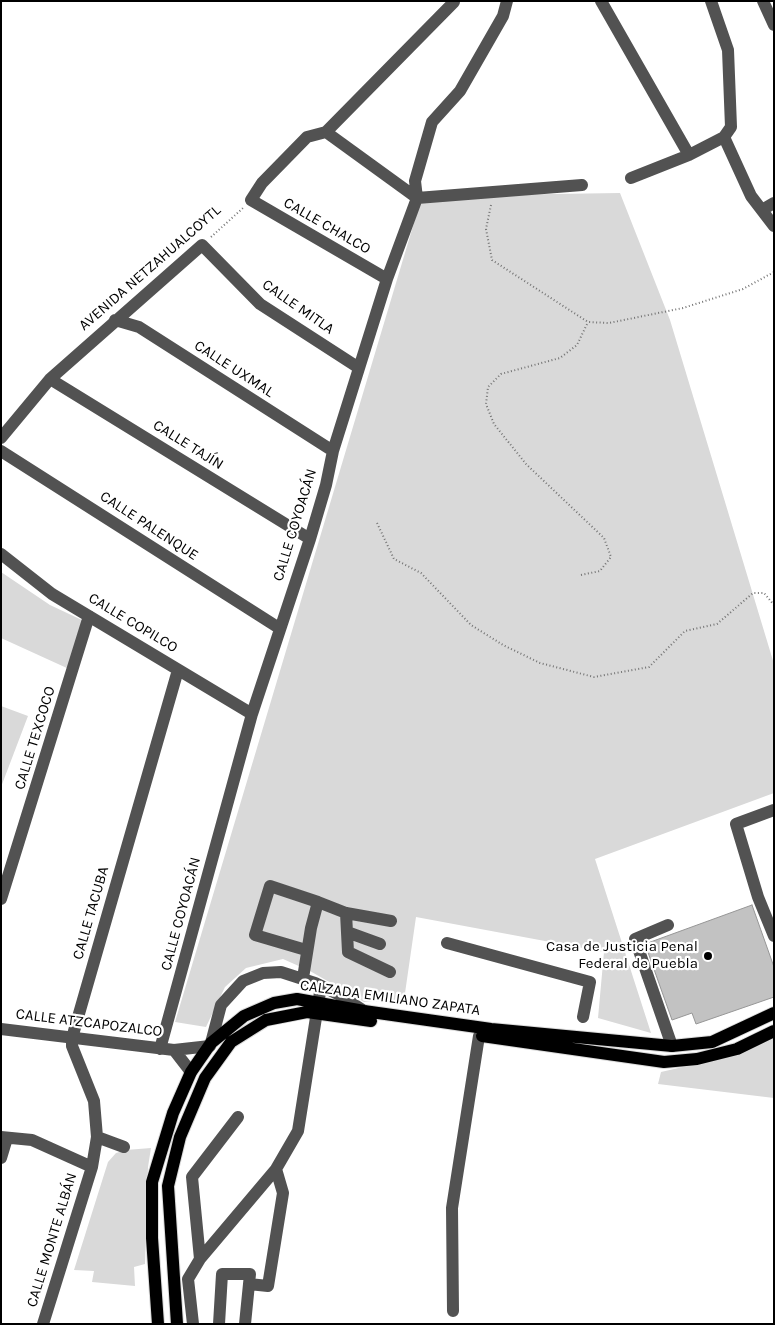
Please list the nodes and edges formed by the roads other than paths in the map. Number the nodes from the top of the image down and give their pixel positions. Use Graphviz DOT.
graph roads {
  1 [pos="507,1"];
  2 [pos="601,1"];
  3 [pos="711,1"];
  4 [pos="763,1"];
  5 [pos="454,2"];
  6 [pos="774,25"];
  7 [pos="326,132"];
  8 [pos="724,137"];
  9 [pos="689,155"];
  10 [pos="631,178"];
  11 [pos="582,185"];
  12 [pos="417,198"];
  13 [pos="774,203"];
  14 [pos="762,210"];
  15 [pos="774,226"];
  16 [pos="202,245"];
  17 [pos="387,279"];
  18 [pos="115,320"];
  19 [pos="359,368"];
  20 [pos="50,379"];
  21 [pos="1,438"];
  22 [pos="1,451"];
  23 [pos="333,451"];
  24 [pos="310,539"];
  25 [pos="1,554"];
  26 [pos="89,616"];
  27 [pos="279,628"];
  28 [pos="178,670"];
  29 [pos="252,714"];
  30 [pos="774,810"];
  31 [pos="1,899"];
  32 [pos="318,902"];
  33 [pos="346,913"];
  34 [pos="391,921"];
  35 [pos="668,925"];
  36 [pos="347,932"];
  37 [pos="774,936"];
  38 [pos="448,943"];
  39 [pos="380,944"];
  40 [pos="306,950"];
  41 [pos="390,972"];
  42 [pos="302,978"];
  43 [pos="321,986"];
  44 [pos="318,1008"];
  45 [pos="364,1011"];
  46 [pos="774,1013"];
  47 [pos="583,1017"];
  48 [pos="1,1029"];
  49 [pos="774,1031"];
  50 [pos="479,1036"];
  51 [pos="72,1038"];
  52 [pos="210,1044"];
  53 [pos="672,1046"];
  54 [pos="160,1049"];
  55 [pos="174,1050"];
  56 [pos="191,1072"];
  57 [pos="238,1118"];
  58 [pos="97,1137"];
  59 [pos="4,1138"];
  60 [pos="124,1147"];
  61 [pos="1,1158"];
  62 [pos="92,1166"];
  63 [pos="276,1169"];
  64 [pos="200,1259"];
  65 [pos="250,1284"];
  66 [pos="452,1311"];
  67 [pos="43,1324"];
  68 [pos="158,1324"];
  69 [pos="177,1324"];
  70 [pos="192,1324"];
  71 [pos="219,1324"];
  72 [pos="245,1324"];
  1 -- 12 [label="street, CALLE COYOACÁN"];
  2 -- 9 [label="street"];
  3 -- 8 [label="street"];
  4 -- 6 [label="street"];
  5 -- 7 [label="street"];
  7 -- 12 [label="street"];
  7 -- 17 [label="street, CALLE CHALCO"];
  8 -- 9 [label="street"];
  8 -- 14 [label="street"];
  9 -- 10 [label="street"];
  11 -- 12 [label="street"];
  12 -- 17 [label="street, CALLE COYOACÁN"];
  13 -- 14 [label="street"];
  14 -- 15 [label="street"];
  16 -- 18 [label="street, AVENIDA NETZAHUALCOYTL"];
  16 -- 19 [label="street, CALLE MITLA"];
  17 -- 19 [label="street, CALLE COYOACÁN"];
  18 -- 20 [label="street, AVENIDA NETZAHUALCOYTL"];
  18 -- 23 [label="street, CALLE UXMAL"];
  19 -- 23 [label="street, CALLE COYOACÁN"];
  20 -- 21 [label="street, AVENIDA NETZAHUALCOYTL"];
  20 -- 24 [label="street, CALLE TAJÍN"];
  22 -- 27 [label="street, CALLE PALENQUE"];
  23 -- 24 [label="street, CALLE COYOACÁN"];
  24 -- 27 [label="street, CALLE COYOACÁN"];
  25 -- 26 [label="street, CALLE COPILCO"];
  26 -- 28 [label="street, CALLE COPILCO"];
  26 -- 31 [label="street, CALLE TEXCOCO"];
  27 -- 29 [label="street, CALLE COYOACÁN"];
  28 -- 29 [label="street, CALLE COPILCO"];
  28 -- 51 [label="street, CALLE TACUBA"];
  29 -- 54 [label="street, CALLE COYOACÁN"];
  30 -- 37 [label="street"];
  32 -- 33 [label="street"];
  32 -- 40 [label="street"];
  32 -- 40 [label="street"];
  33 -- 34 [label="street"];
  33 -- 36 [label="street"];
  35 -- 53 [label="street"];
  36 -- 39 [label="street"];
  36 -- 41 [label="street"];
  38 -- 47 [label="street"];
  40 -- 42 [label="street"];
  42 -- 43 [label="street"];
  42 -- 52 [label="street"];
  43 -- 44 [label="street"];
  43 -- 45 [label="street"];
  44 -- 45 [label="main road, CALZADA EMILIANO ZAPATA"];
  44 -- 50 [label="main road, CALZADA EMILIANO ZAPATA"];
  44 -- 52 [label="main road, CALZADA EMILIANO ZAPATA"];
  44 -- 63 [label="street"];
  44 -- 69 [label="main road, CALZADA EMILIANO ZAPATA"];
  45 -- 53 [label="main road, CALZADA EMILIANO ZAPATA"];
  46 -- 53 [label="main road, CALZADA EMILIANO ZAPATA"];
  48 -- 51 [label="street, CALLE ATZCAPOZALCO"];
  49 -- 50 [label="main road, CALZADA EMILIANO ZAPATA"];
  50 -- 66 [label="street"];
  51 -- 54 [label="street, CALLE ATZCAPOZALCO"];
  51 -- 58 [label="street"];
  52 -- 55 [label="street"];
  52 -- 56 [label="main road, CALZADA EMILIANO ZAPATA"];
  54 -- 55 [label="street, CALLE ATZCAPOZALCO"];
  55 -- 56 [label="street, CALLE ATZCAPOZALCO"];
  56 -- 68 [label="main road, CALZADA EMILIANO ZAPATA"];
  57 -- 64 [label="street"];
  58 -- 60 [label="street"];
  58 -- 62 [label="street"];
  59 -- 61 [label="street"];
  59 -- 62 [label="street"];
  62 -- 67 [label="street, CALLE MONTE ALBÁN"];
  63 -- 64 [label="street"];
  63 -- 65 [label="street"];
  64 -- 70 [label="street"];
  65 -- 71 [label="street"];
  65 -- 72 [label="street"];
}
